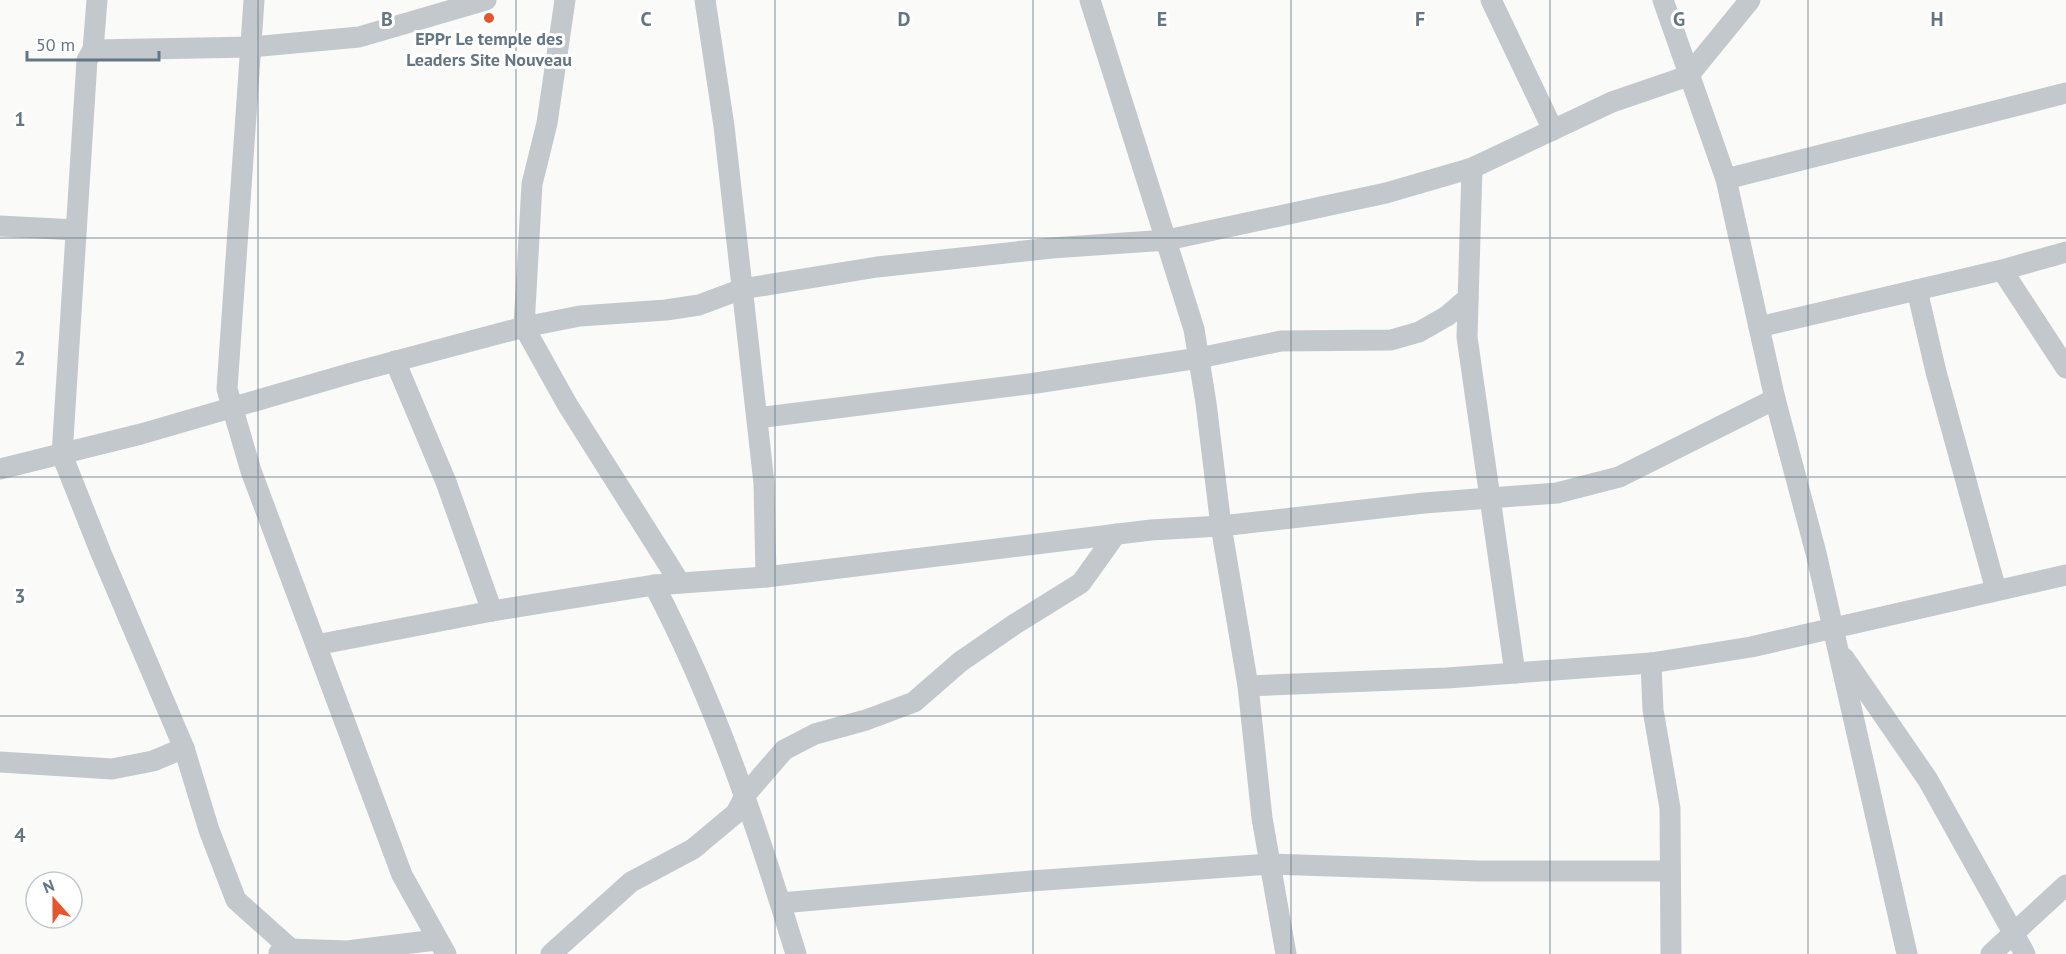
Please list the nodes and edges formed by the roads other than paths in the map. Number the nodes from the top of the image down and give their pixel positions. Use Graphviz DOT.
graph roads {
  1 [pos="97,0"];
  2 [pos="254,0"];
  3 [pos="565,0"];
  4 [pos="705,0"];
  5 [pos="1090,0"];
  6 [pos="1491,0"];
  7 [pos="1649,0"];
  8 [pos="1750,0"];
  9 [pos="475,2"];
  10 [pos="1666,9"];
  11 [pos="252,47"];
  12 [pos="93,50"];
  13 [pos="1688,76"];
  14 [pos="2066,93"];
  15 [pos="1553,130"];
  16 [pos="1472,168"];
  17 [pos="1726,179"];
  18 [pos="0,226"];
  19 [pos="76,231"];
  20 [pos="1167,240"];
  21 [pos="2066,252"];
  22 [pos="2002,270"];
  23 [pos="742,289"];
  24 [pos="1917,291"];
  25 [pos="1468,298"];
  26 [pos="524,327"];
  27 [pos="1759,327"];
  28 [pos="1199,358"];
  29 [pos="395,361"];
  30 [pos="2066,368"];
  31 [pos="1775,399"];
  32 [pos="231,407"];
  33 [pos="757,418"];
  34 [pos="62,455"];
  35 [pos="0,469"];
  36 [pos="1488,499"];
  37 [pos="1221,526"];
  38 [pos="1116,534"];
  39 [pos="2066,575"];
  40 [pos="766,577"];
  41 [pos="680,583"];
  42 [pos="654,585"];
  43 [pos="1996,590"];
  44 [pos="492,611"];
  45 [pos="1833,628"];
  46 [pos="316,645"];
  47 [pos="1838,650"];
  48 [pos="1651,663"];
  49 [pos="1515,673"];
  50 [pos="1248,686"];
  51 [pos="184,748"];
  52 [pos="0,762"];
  53 [pos="746,794"];
  54 [pos="1270,864"];
  55 [pos="1668,871"];
  56 [pos="2066,885"];
  57 [pos="781,903"];
  58 [pos="2014,934"];
  59 [pos="441,947"];
  60 [pos="284,951"];
  61 [pos="551,954"];
  62 [pos="796,954"];
  63 [pos="1286,954"];
  64 [pos="1671,954"];
  65 [pos="1907,954"];
  66 [pos="1991,954"];
  67 [pos="2025,954"];
  1 -- 12 [label="street"];
  2 -- 11 [label="street"];
  3 -- 26 [label="street"];
  4 -- 23 [label="street"];
  5 -- 20 [label="street"];
  6 -- 15 [label="street"];
  7 -- 10 [label="street"];
  8 -- 13 [label="street"];
  9 -- 11 [label="street"];
  10 -- 13 [label="street"];
  11 -- 12 [label="street"];
  11 -- 32 [label="street"];
  12 -- 19 [label="street"];
  13 -- 15 [label="street"];
  13 -- 17 [label="street"];
  14 -- 17 [label="street"];
  15 -- 16 [label="street"];
  16 -- 20 [label="street"];
  16 -- 25 [label="street"];
  17 -- 27 [label="street"];
  18 -- 19 [label="street"];
  19 -- 34 [label="street"];
  20 -- 23 [label="street"];
  20 -- 28 [label="street"];
  21 -- 22 [label="street"];
  22 -- 24 [label="street"];
  22 -- 30 [label="street"];
  23 -- 26 [label="street"];
  23 -- 33 [label="street"];
  24 -- 27 [label="street"];
  24 -- 43 [label="street"];
  25 -- 28 [label="street"];
  25 -- 36 [label="street"];
  26 -- 29 [label="street"];
  26 -- 41 [label="street"];
  27 -- 31 [label="street"];
  28 -- 33 [label="street"];
  28 -- 37 [label="street"];
  29 -- 32 [label="street"];
  29 -- 44 [label="street"];
  31 -- 36 [label="street"];
  31 -- 45 [label="street"];
  32 -- 34 [label="street"];
  32 -- 46 [label="street"];
  33 -- 40 [label="street"];
  34 -- 35 [label="street"];
  34 -- 51 [label="street"];
  36 -- 37 [label="street"];
  36 -- 49 [label="street"];
  37 -- 38 [label="street"];
  37 -- 50 [label="street"];
  38 -- 40 [label="street"];
  38 -- 53 [label="street"];
  39 -- 43 [label="street"];
  40 -- 41 [label="street"];
  41 -- 42 [label="street"];
  42 -- 44 [label="street"];
  42 -- 53 [label="street"];
  43 -- 45 [label="street"];
  44 -- 46 [label="street"];
  45 -- 47 [label="street"];
  45 -- 48 [label="street"];
  46 -- 59 [label="street"];
  47 -- 58 [label="street"];
  47 -- 65 [label="street"];
  48 -- 49 [label="street"];
  48 -- 55 [label="street"];
  49 -- 50 [label="street"];
  50 -- 54 [label="street"];
  51 -- 52 [label="street"];
  51 -- 60 [label="street"];
  53 -- 57 [label="street"];
  53 -- 61 [label="street"];
  54 -- 55 [label="street"];
  54 -- 57 [label="street"];
  54 -- 63 [label="street"];
  55 -- 64 [label="street"];
  56 -- 58 [label="street"];
  57 -- 62 [label="street"];
  58 -- 66 [label="street"];
  58 -- 67 [label="street"];
  59 -- 60 [label="street"];
}
